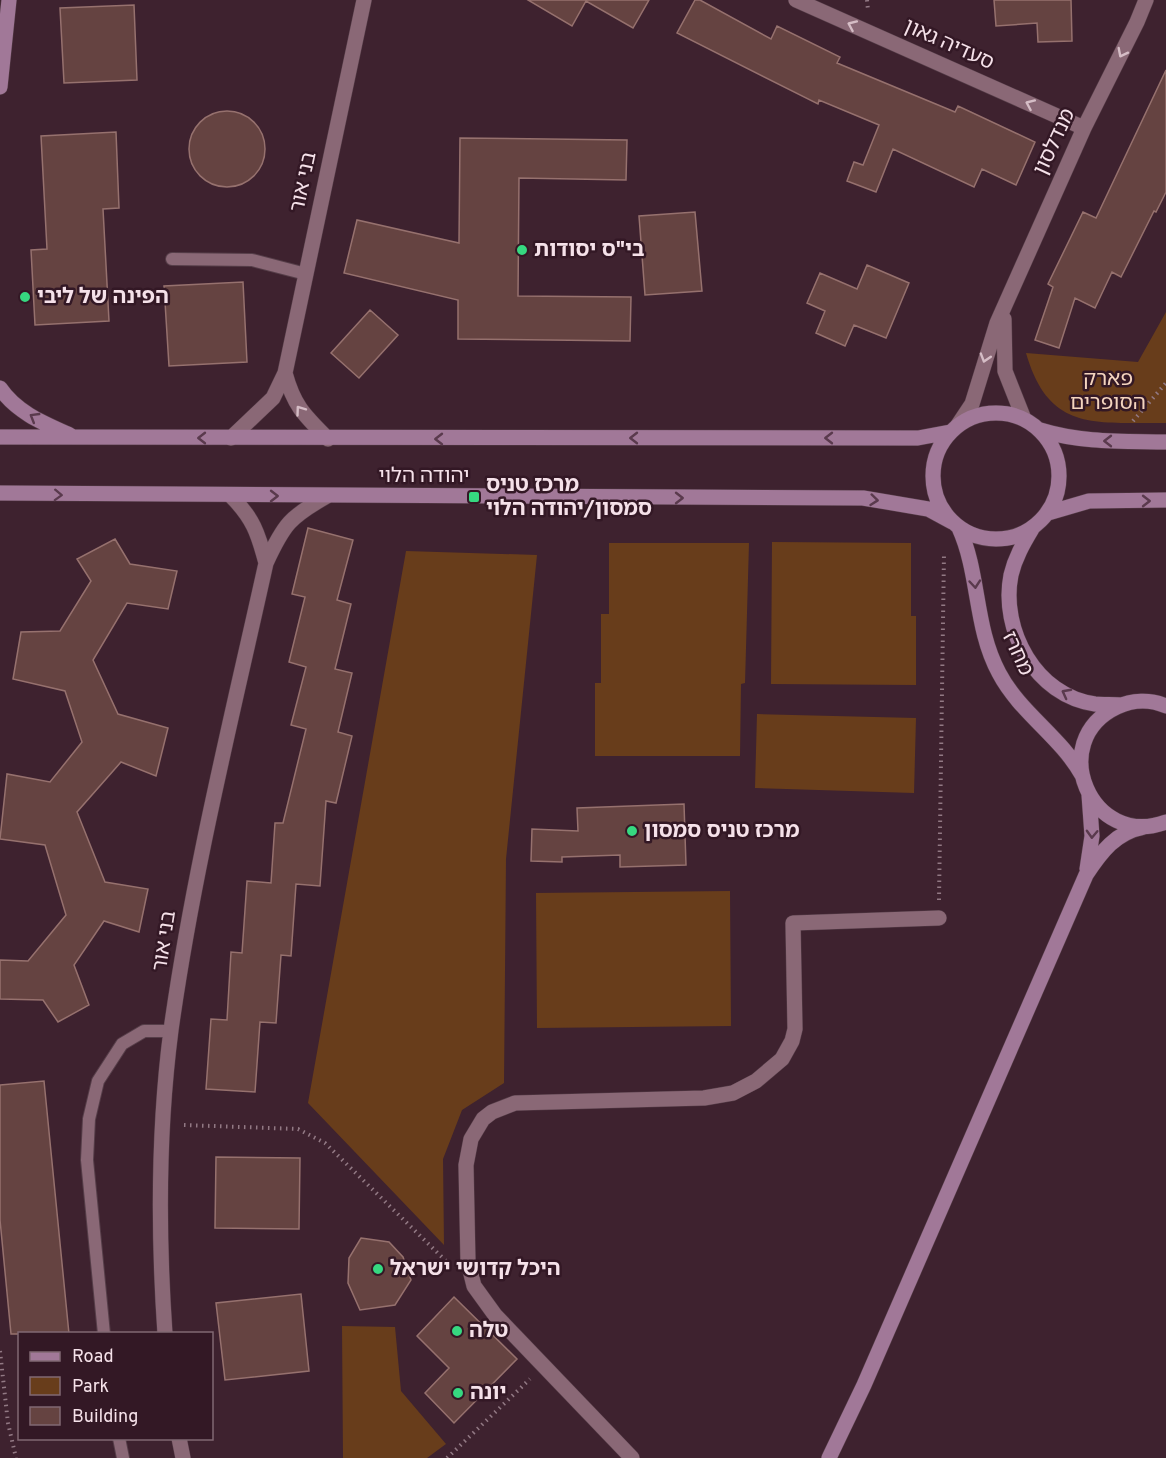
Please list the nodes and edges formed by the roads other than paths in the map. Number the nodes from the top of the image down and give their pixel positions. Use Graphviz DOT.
graph roads {
  1 [pos="9,0"];
  2 [pos="364,0"];
  3 [pos="796,0"];
  4 [pos="1146,0"];
  5 [pos="0,87"];
  6 [pos="1084,128"];
  7 [pos="172,259"];
  8 [pos="306,274"];
  9 [pos="1006,304"];
  10 [pos="285,373"];
  11 [pos="0,387"];
  12 [pos="1024,419"];
  13 [pos="954,429"];
  14 [pos="1040,430"];
  15 [pos="0,437"];
  16 [pos="75,438"];
  17 [pos="231,438"];
  18 [pos="327,439"];
  19 [pos="1166,442"];
  20 [pos="0,493"];
  21 [pos="231,496"];
  22 [pos="327,496"];
  23 [pos="1166,500"];
  24 [pos="1048,513"];
  25 [pos="952,523"];
  26 [pos="1034,526"];
  27 [pos="266,562"];
  28 [pos="1166,695"];
  29 [pos="1142,701"];
  30 [pos="1122,705"];
  31 [pos="1166,706"];
  32 [pos="1082,775"];
  33 [pos="1088,793"];
  34 [pos="1166,822"];
  35 [pos="1144,827"];
  36 [pos="1086,875"];
  37 [pos="939,918"];
  38 [pos="171,1031"];
  39 [pos="104,1332"];
  40 [pos="165,1332"];
  41 [pos="119,1440"];
  42 [pos="179,1440"];
  43 [pos="123,1458"];
  44 [pos="183,1458"];
  45 [pos="632,1458"];
  46 [pos="829,1458"];
  1 -- 5 [label="main road"];
  2 -- 8 [label="street, בני אור"];
  6 -- 3 [label="street, סעדיה גאון, one-way"];
  4 -- 6 [label="street, מנדלסון, one-way"];
  6 -- 9 [label="street, מנדלסון"];
  7 -- 8 [label="lane"];
  8 -- 10 [label="street, בני אור"];
  9 -- 12 [label="street, מנדלסון"];
  9 -- 13 [label="street, מנדלסון, one-way"];
  10 -- 17 [label="street, בני אור"];
  18 -- 10 [label="street, בני אור, one-way"];
  16 -- 11 [label="main road, one-way"];
  12 -- 13 [label="main road"];
  12 -- 14 [label="main road"];
  13 -- 18 [label="main road, יהודה הלוי, one-way"];
  13 -- 25 [label="main road"];
  19 -- 14 [label="main road, one-way"];
  14 -- 24 [label="main road"];
  15 -- 16 [label="main road, יהודה הלוי"];
  17 -- 16 [label="main road, יהודה הלוי, one-way"];
  17 -- 18 [label="main road, יהודה הלוי"];
  20 -- 21 [label="main road, יהודה הלוי, one-way"];
  21 -- 22 [label="main road, יהודה הלוי, one-way"];
  21 -- 27 [label="street, בני אור"];
  22 -- 25 [label="main road, יהודה הלוי, one-way"];
  22 -- 27 [label="street, בני אור"];
  24 -- 23 [label="main road, one-way"];
  24 -- 26 [label="main road"];
  25 -- 26 [label="main road"];
  25 -- 32 [label="main road, מחרז, one-way"];
  30 -- 26 [label="main road, מחרז, one-way"];
  27 -- 38 [label="street, בני אור"];
  28 -- 29 [label="street"];
  29 -- 30 [label="main road"];
  29 -- 31 [label="main road"];
  30 -- 32 [label="main road"];
  32 -- 33 [label="main road"];
  33 -- 35 [label="main road"];
  33 -- 36 [label="main road, one-way"];
  34 -- 35 [label="main road"];
  35 -- 36 [label="main road"];
  36 -- 46 [label="main road"];
  37 -- 45 [label="street"];
  38 -- 39 [label="lane"];
  38 -- 40 [label="street, בני אור"];
  41 -- 43 [label="lane"];
  42 -- 44 [label="street"];
}
